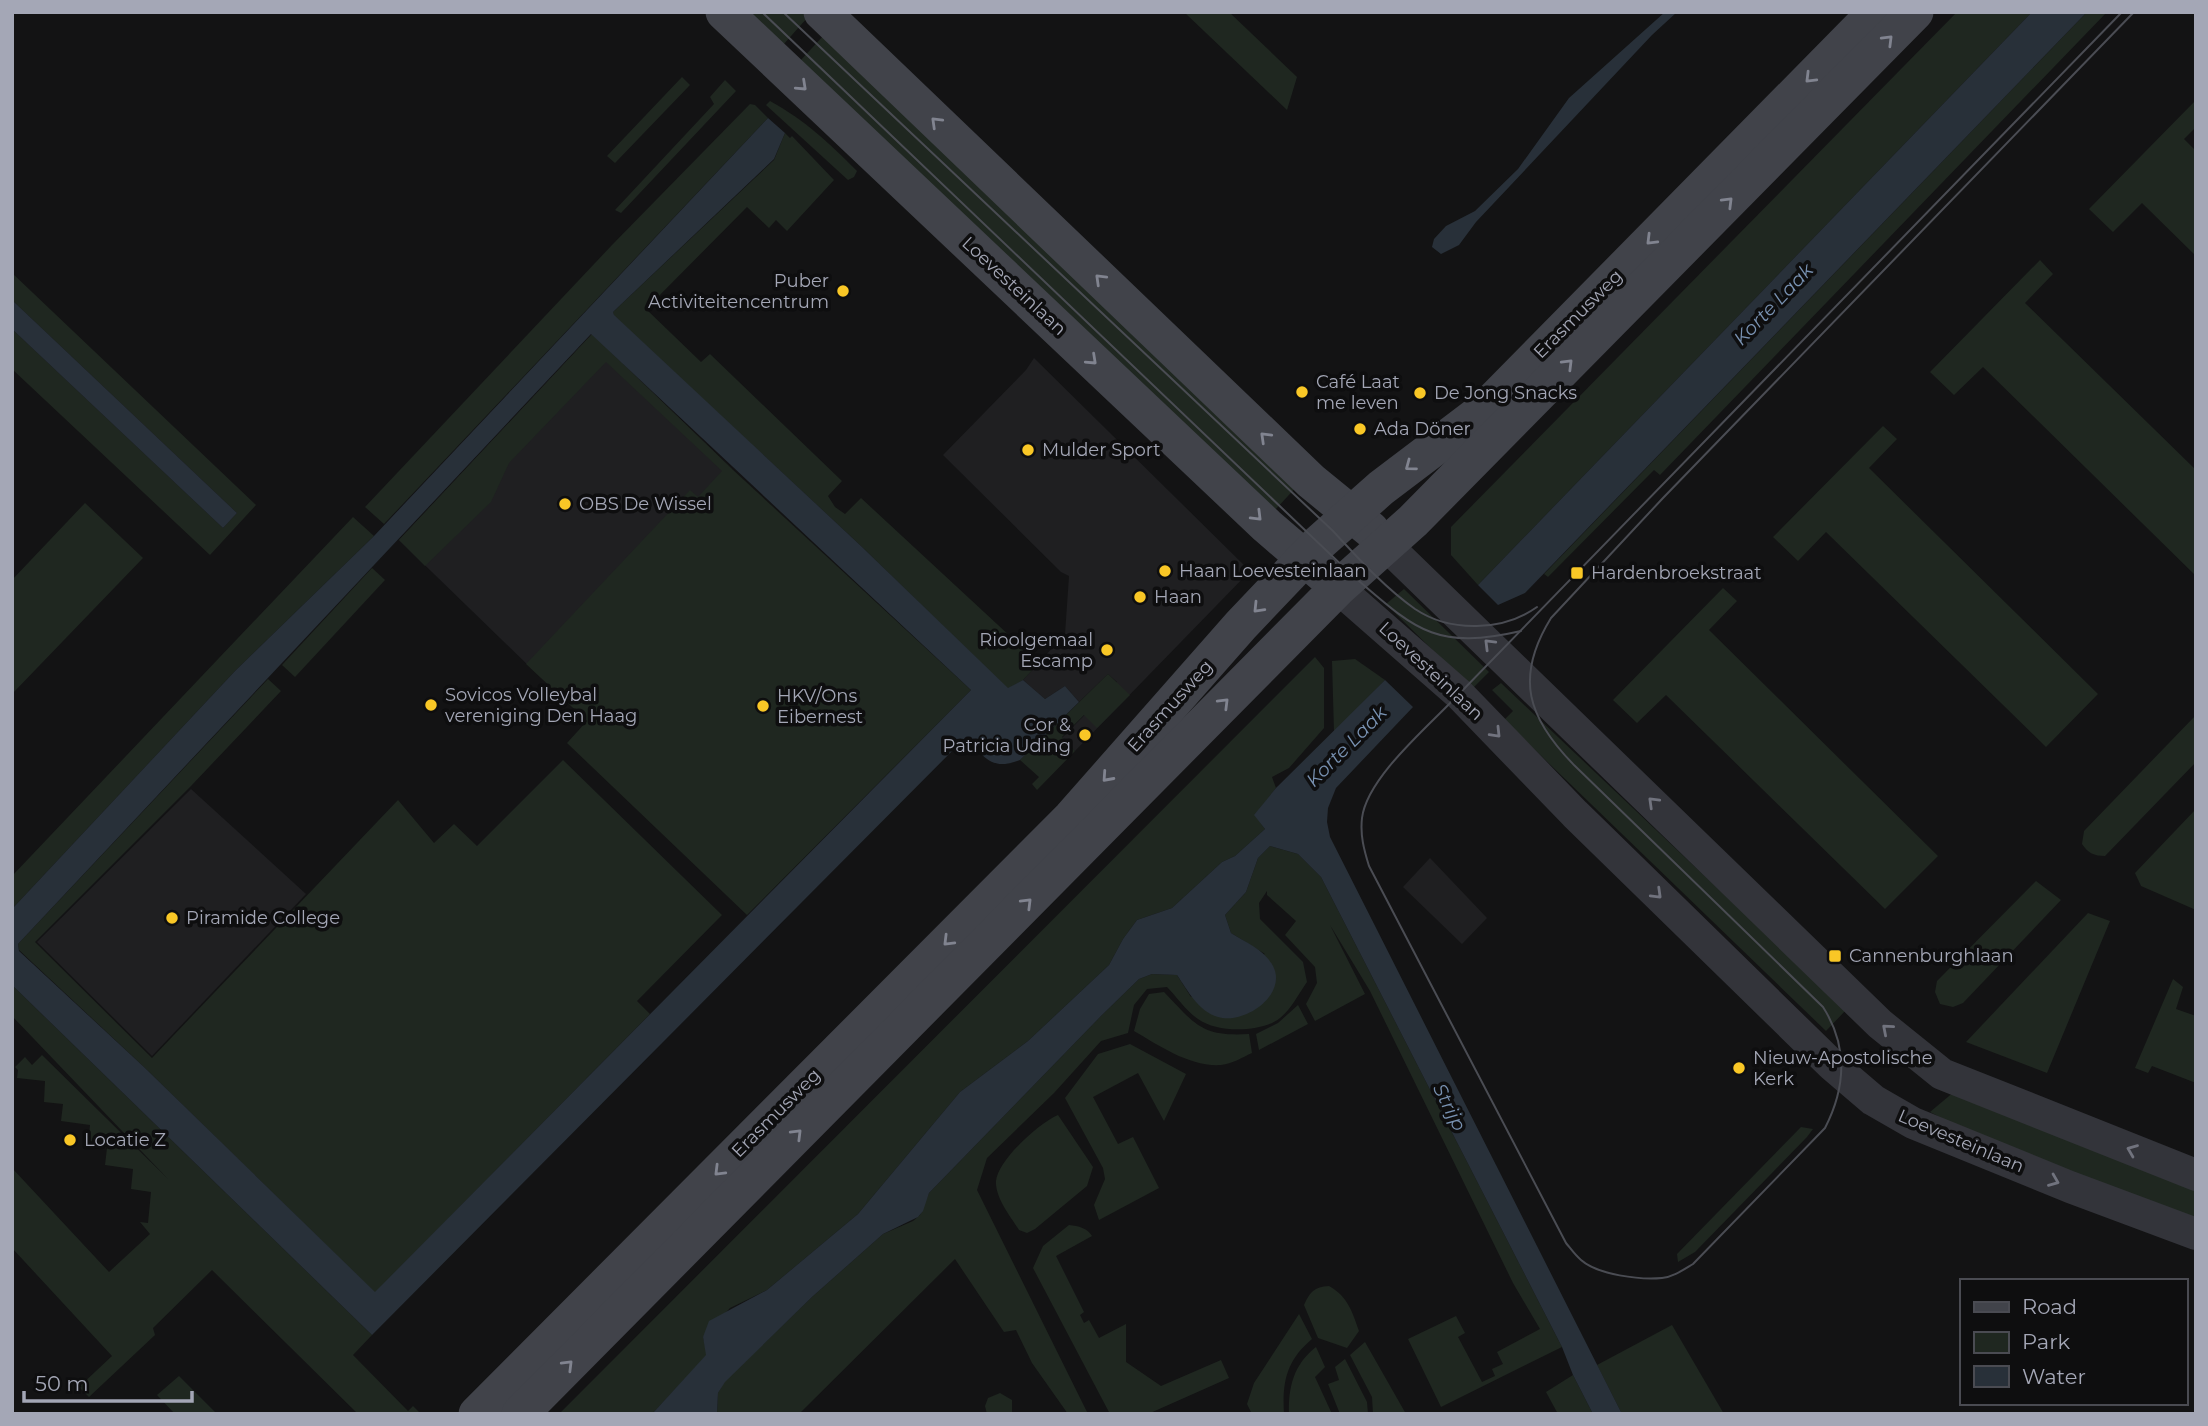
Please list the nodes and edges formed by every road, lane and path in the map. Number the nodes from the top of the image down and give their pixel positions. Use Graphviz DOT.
graph roads {
  1 [pos="724,12"];
  2 [pos="822,12"];
  3 [pos="1876,12"];
  4 [pos="1915,12"];
  5 [pos="1353,513"];
  6 [pos="1387,545"];
  7 [pos="1305,558"];
  8 [pos="1338,588"];
  9 [pos="2196,1175"];
  10 [pos="2196,1234"];
  11 [pos="477,1414"];
  12 [pos="520,1414"];
  1 -- 7 [label="main road, Loevesteinlaan, one-way"];
  5 -- 2 [label="main road, one-way"];
  3 -- 5 [label="main road, Erasmusweg, one-way"];
  6 -- 4 [label="main road, Erasmusweg, one-way"];
  5 -- 6 [label="main road"];
  5 -- 7 [label="main road, Erasmusweg"];
  6 -- 8 [label="main road, Erasmusweg"];
  9 -- 6 [label="street, one-way"];
  7 -- 8 [label="main road, Loevesteinlaan"];
  7 -- 11 [label="main road, Erasmusweg, one-way"];
  8 -- 10 [label="street, Loevesteinlaan, one-way"];
  12 -- 8 [label="main road, Erasmusweg, one-way"];
}
